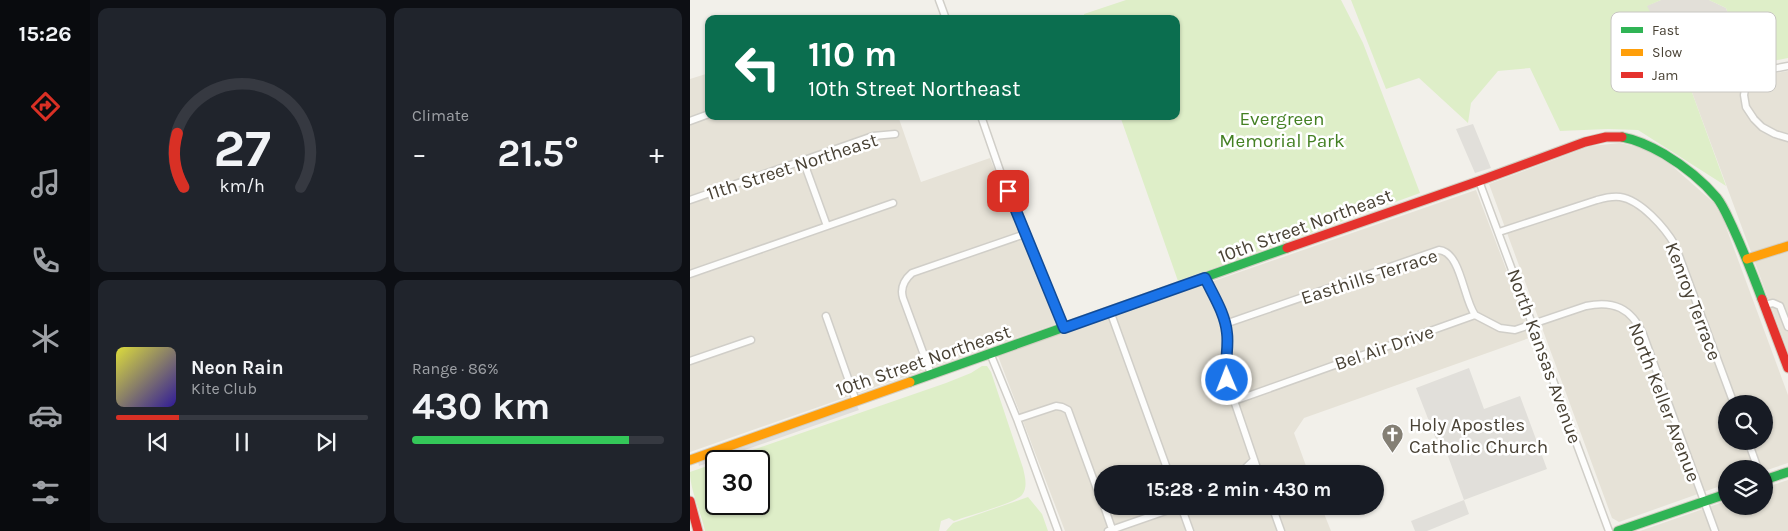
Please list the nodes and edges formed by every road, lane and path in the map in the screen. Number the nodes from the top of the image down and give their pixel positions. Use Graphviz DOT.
graph roads {
  1 [pos="939,0"];
  2 [pos="945,15"];
  3 [pos="1745,92"];
  4 [pos="705,115"];
  5 [pos="982,120"];
  6 [pos="690,121"];
  7 [pos="895,134"];
  8 [pos="1788,138"];
  9 [pos="803,160"];
  10 [pos="1480,182"];
  11 [pos="690,200"];
  12 [pos="893,203"];
  13 [pos="827,226"];
  14 [pos="1499,232"];
  15 [pos="1025,234"];
  16 [pos="1788,246"];
  17 [pos="1747,259"];
  18 [pos="690,274"];
  19 [pos="1205,278"];
  20 [pos="1764,305"];
  21 [pos="1110,311"];
  22 [pos="1475,314"];
  23 [pos="826,316"];
  24 [pos="1225,324"];
  25 [pos="1533,324"];
  26 [pos="1788,327"];
  27 [pos="1064,328"];
  28 [pos="751,340"];
  29 [pos="990,354"];
  30 [pos="690,361"];
  31 [pos="1788,368"];
  32 [pos="931,374"];
  33 [pos="1731,395"];
  34 [pos="856,401"];
  35 [pos="1234,401"];
  36 [pos="1017,419"];
  37 [pos="690,460"];
  38 [pos="1254,460"];
  39 [pos="1166,465"];
  40 [pos="1249,465"];
  41 [pos="1256,465"];
  42 [pos="1788,472"];
  43 [pos="1773,477"];
  44 [pos="1094,480"];
  45 [pos="1718,497"];
  46 [pos="690,501"];
  47 [pos="1703,502"];
  48 [pos="1106,515"];
  49 [pos="1154,515"];
  50 [pos="1184,515"];
  51 [pos="1275,515"];
  52 [pos="1110,530"];
  53 [pos="698,531"];
  54 [pos="1058,531"];
  55 [pos="1190,531"];
  56 [pos="1281,531"];
  57 [pos="1609,531"];
  58 [pos="1618,531"];
  59 [pos="1715,531"];
  1 -- 2 [label="street"];
  3 -- 8 [label="street"];
  4 -- 6 [label="street"];
  5 -- 15 [label="street"];
  7 -- 9 [label="street, 11th Street Northeast"];
  9 -- 11 [label="street, 11th Street Northeast"];
  9 -- 13 [label="street"];
  10 -- 14 [label="street, North Kansas Avenue"];
  10 -- 17 [label="main road, 10th Street Northeast"];
  10 -- 19 [label="main road, 10th Street Northeast"];
  12 -- 13 [label="street"];
  13 -- 18 [label="street"];
  14 -- 25 [label="street, North Kansas Avenue"];
  14 -- 33 [label="street, Kenroy Terrace"];
  15 -- 27 [label="street"];
  15 -- 32 [label="street"];
  16 -- 17 [label="main road"];
  17 -- 20 [label="main road, 10th Street Northeast"];
  19 -- 21 [label="main road, 10th Street Northeast"];
  19 -- 24 [label="street"];
  20 -- 26 [label="street"];
  20 -- 31 [label="main road, 10th Street Northeast"];
  21 -- 27 [label="main road, 10th Street Northeast"];
  21 -- 39 [label="street"];
  22 -- 24 [label="street, Easthills Terrace"];
  22 -- 25 [label="street"];
  22 -- 35 [label="street, Bel Air Drive"];
  23 -- 34 [label="street"];
  24 -- 35 [label="street"];
  25 -- 47 [label="street, North Keller Avenue"];
  25 -- 57 [label="street, North Kansas Avenue"];
  27 -- 29 [label="main road, 10th Street Northeast"];
  28 -- 30 [label="street"];
  29 -- 32 [label="main road, 10th Street Northeast"];
  29 -- 36 [label="street"];
  32 -- 34 [label="main road, 10th Street Northeast"];
  34 -- 37 [label="main road, 10th Street Northeast"];
  35 -- 38 [label="street"];
  36 -- 44 [label="street"];
  36 -- 54 [label="street"];
  38 -- 40 [label="street"];
  38 -- 41 [label="street"];
  42 -- 43 [label="main road"];
  45 -- 47 [label="main road"];
  46 -- 53 [label="main road"];
  47 -- 58 [label="main road"];
  47 -- 59 [label="street, North Keller Avenue"];
  48 -- 52 [label="street"];
  49 -- 52 [label="street"];
  50 -- 55 [label="street"];
  51 -- 56 [label="street"];
}
